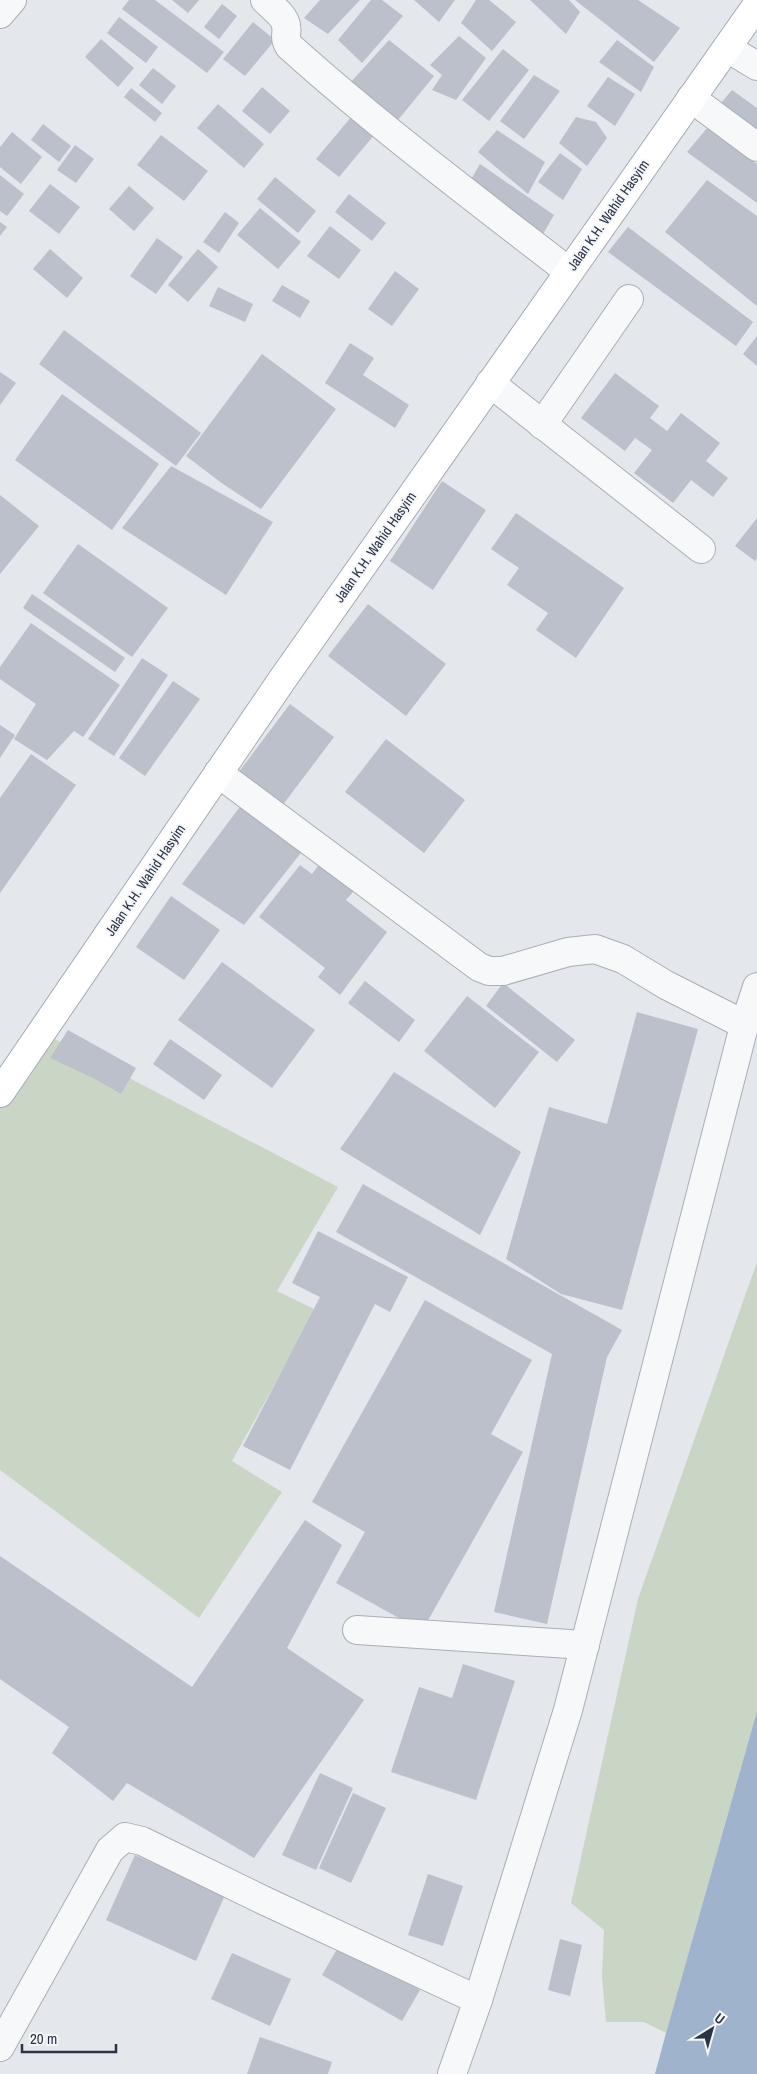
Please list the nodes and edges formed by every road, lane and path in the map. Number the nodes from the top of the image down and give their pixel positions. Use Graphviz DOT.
graph roads {
  1 [pos="12,0"];
  2 [pos="265,0"];
  3 [pos="757,5"];
  4 [pos="0,14"];
  5 [pos="727,48"];
  6 [pos="757,66"];
  7 [pos="691,98"];
  8 [pos="757,147"];
  9 [pos="568,271"];
  10 [pos="629,299"];
  11 [pos="490,383"];
  12 [pos="542,425"];
  13 [pos="701,549"];
  14 [pos="218,773"];
  15 [pos="757,986"];
  16 [pos="745,1025"];
  17 [pos="2,1085"];
  18 [pos="356,1630"];
  19 [pos="585,1645"];
  20 [pos="478,2000"];
  21 [pos="0,2047"];
  22 [pos="452,2074"];
  1 -- 4 [label="street"];
  2 -- 9 [label="street"];
  3 -- 5 [label="main road, Jalan K.H. Wahid Hasyim"];
  5 -- 6 [label="street"];
  5 -- 7 [label="main road, Jalan K.H. Wahid Hasyim"];
  7 -- 8 [label="street"];
  7 -- 9 [label="main road, Jalan K.H. Wahid Hasyim"];
  9 -- 11 [label="main road, Jalan K.H. Wahid Hasyim"];
  10 -- 12 [label="street"];
  11 -- 12 [label="street"];
  11 -- 14 [label="main road, Jalan K.H. Wahid Hasyim"];
  12 -- 13 [label="street"];
  14 -- 16 [label="street"];
  14 -- 17 [label="main road, Jalan K.H. Wahid Hasyim"];
  15 -- 16 [label="street"];
  16 -- 19 [label="street"];
  18 -- 19 [label="street"];
  19 -- 20 [label="street"];
  20 -- 21 [label="street"];
  20 -- 22 [label="street"];
}
